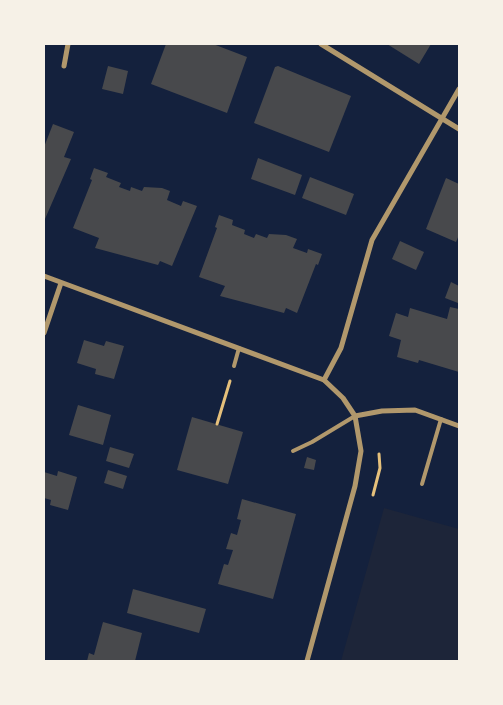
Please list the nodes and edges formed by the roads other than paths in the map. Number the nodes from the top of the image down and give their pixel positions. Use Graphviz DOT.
graph roads {
  1 [pos="68,44"];
  2 [pos="321,44"];
  3 [pos="64,66"];
  4 [pos="459,89"];
  5 [pos="440,119"];
  6 [pos="459,129"];
  7 [pos="44,276"];
  8 [pos="61,283"];
  9 [pos="44,333"];
  10 [pos="239,348"];
  11 [pos="234,366"];
  12 [pos="324,380"];
  13 [pos="355,416"];
  14 [pos="441,419"];
  15 [pos="459,426"];
  16 [pos="293,451"];
  17 [pos="422,484"];
  18 [pos="306,661"];
  1 -- 3 [label="street"];
  2 -- 5 [label="street"];
  4 -- 5 [label="street"];
  5 -- 6 [label="street"];
  5 -- 12 [label="street"];
  7 -- 8 [label="street"];
  8 -- 9 [label="street"];
  8 -- 10 [label="street"];
  10 -- 11 [label="lane"];
  10 -- 12 [label="street"];
  12 -- 13 [label="street"];
  13 -- 14 [label="street"];
  13 -- 16 [label="lane"];
  13 -- 18 [label="street"];
  14 -- 15 [label="street"];
  14 -- 17 [label="lane"];
}
